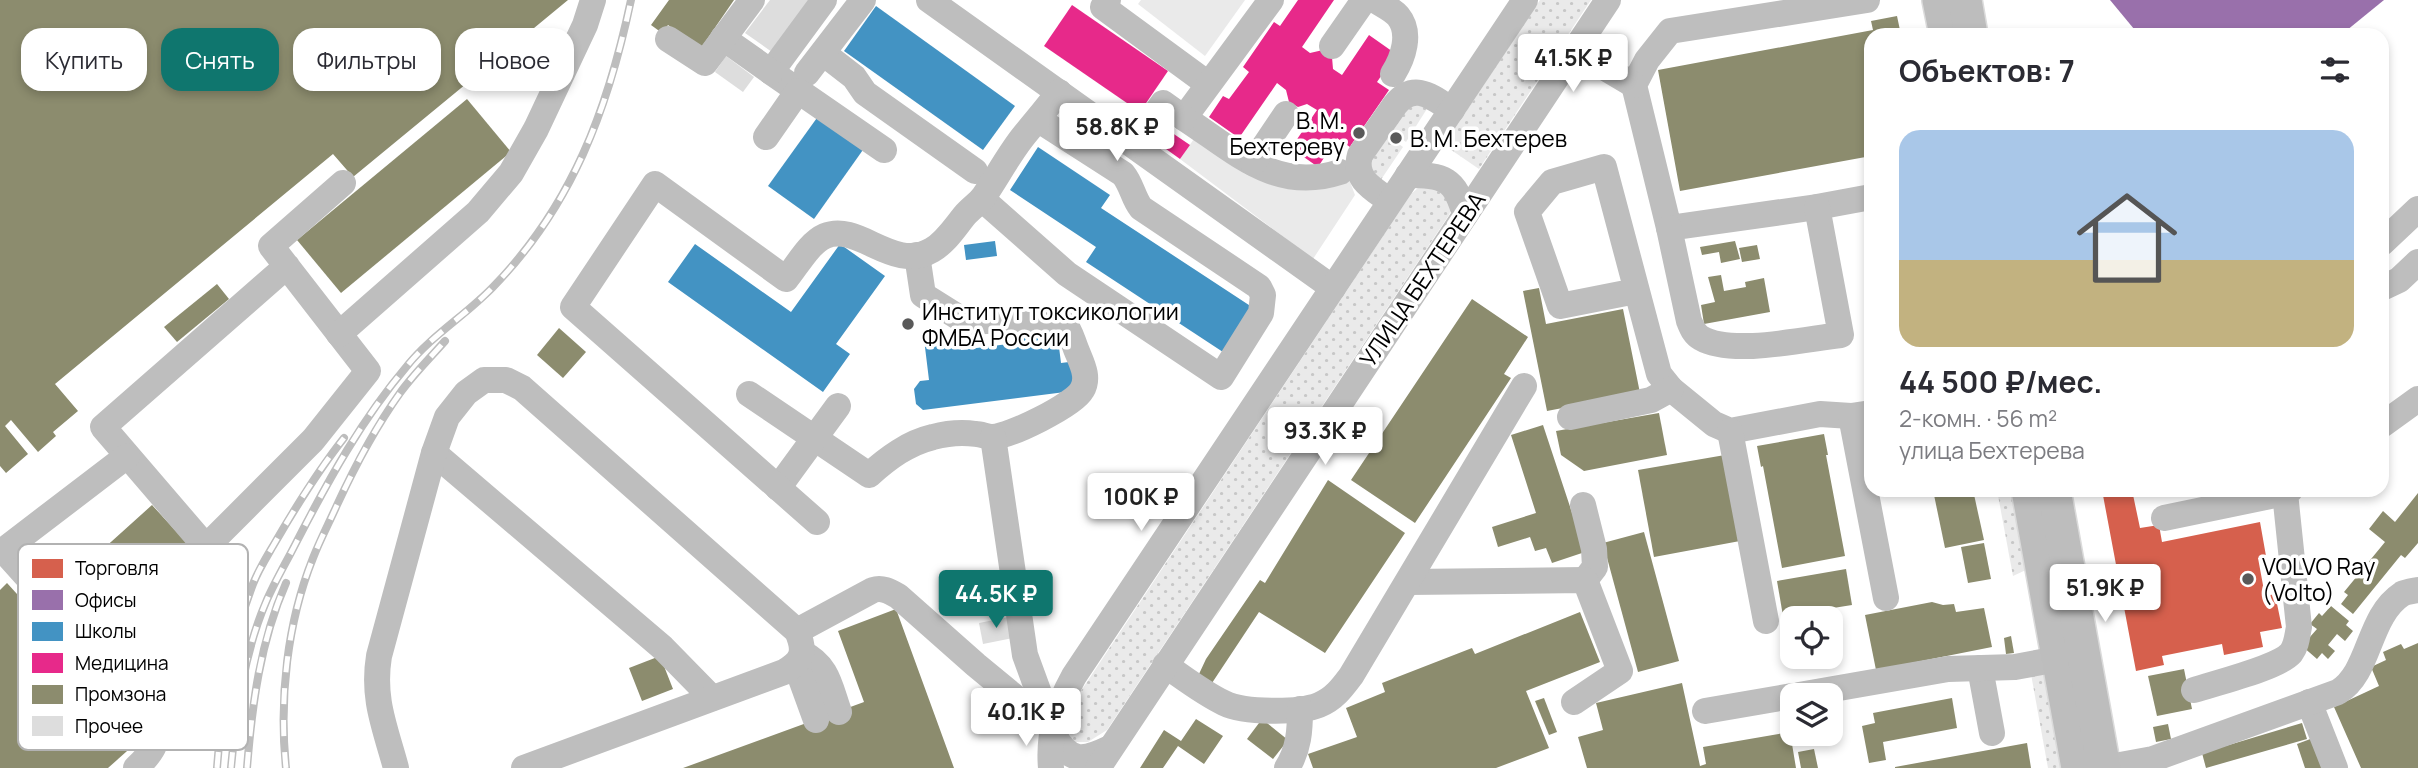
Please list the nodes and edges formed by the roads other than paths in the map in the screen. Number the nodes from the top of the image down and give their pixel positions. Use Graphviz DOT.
graph roads {
  1 [pos="593,0"];
  2 [pos="752,0"];
  3 [pos="824,0"];
  4 [pos="863,0"];
  5 [pos="929,0"];
  6 [pos="1271,0"];
  7 [pos="1364,0"];
  8 [pos="1375,0"];
  9 [pos="1525,0"];
  10 [pos="1608,0"];
  11 [pos="1867,0"];
  12 [pos="1101,2"];
  13 [pos="1964,8"];
  14 [pos="1950,28"];
  15 [pos="723,38"];
  16 [pos="668,39"];
  17 [pos="1332,46"];
  18 [pos="1574,50"];
  19 [pos="771,72"];
  20 [pos="809,73"];
  21 [pos="1393,74"];
  22 [pos="1208,85"];
  23 [pos="1634,85"];
  24 [pos="1059,92"];
  25 [pos="1452,110"];
  26 [pos="1286,114"];
  27 [pos="1184,118"];
  28 [pos="1039,120"];
  29 [pos="766,137"];
  30 [pos="1133,145"];
  31 [pos="884,150"];
  32 [pos="1252,163"];
  33 [pos="975,171"];
  34 [pos="1340,172"];
  35 [pos="1408,175"];
  36 [pos="342,183"];
  37 [pos="1864,198"];
  38 [pos="982,199"];
  39 [pos="1390,201"];
  40 [pos="1817,207"];
  41 [pos="2418,209"];
  42 [pos="1465,215"];
  43 [pos="1241,222"];
  44 [pos="1669,228"];
  45 [pos="2389,236"];
  46 [pos="917,255"];
  47 [pos="1217,258"];
  48 [pos="2418,262"];
  49 [pos="287,266"];
  50 [pos="2389,285"];
  51 [pos="1333,288"];
  52 [pos="1636,291"];
  53 [pos="339,334"];
  54 [pos="1524,386"];
  55 [pos="1671,389"];
  56 [pos="749,394"];
  57 [pos="2418,399"];
  58 [pos="838,406"];
  59 [pos="1861,415"];
  60 [pos="1570,417"];
  61 [pos="2389,420"];
  62 [pos="1730,431"];
  63 [pos="993,437"];
  64 [pos="1864,437"];
  65 [pos="815,438"];
  66 [pos="434,453"];
  67 [pos="127,456"];
  68 [pos="778,488"];
  69 [pos="1872,497"];
  70 [pos="2029,497"];
  71 [pos="2055,497"];
  72 [pos="2263,497"];
  73 [pos="2287,497"];
  74 [pos="1583,505"];
  75 [pos="2164,518"];
  76 [pos="817,522"];
  77 [pos="203,544"];
  78 [pos="209,544"];
  79 [pos="2,552"];
  80 [pos="18,569"];
  81 [pos="1585,580"];
  82 [pos="1408,583"];
  83 [pos="2418,590"];
  84 [pos="1886,598"];
  85 [pos="1766,621"];
  86 [pos="799,650"];
  87 [pos="2058,659"];
  88 [pos="1165,665"];
  89 [pos="1980,668"];
  90 [pos="1843,687"];
  91 [pos="2194,690"];
  92 [pos="712,698"];
  93 [pos="1780,698"];
  94 [pos="1574,702"];
  95 [pos="2309,702"];
  96 [pos="1300,709"];
  97 [pos="1705,711"];
  98 [pos="827,716"];
  99 [pos="1052,727"];
  100 [pos="1992,733"];
  101 [pos="152,750"];
  102 [pos="1104,758"];
  103 [pos="136,768"];
  104 [pos="396,768"];
  105 [pos="524,768"];
  106 [pos="1051,768"];
  107 [pos="1287,768"];
  108 [pos="2078,768"];
  109 [pos="2104,768"];
  110 [pos="2335,768"];
  1 -- 53 [label="street"];
  2 -- 15 [label="street"];
  3 -- 19 [label="street"];
  4 -- 20 [label="street"];
  5 -- 24 [label="street"];
  6 -- 22 [label="street"];
  7 -- 17 [label="street"];
  8 -- 21 [label="street"];
  9 -- 25 [label="street"];
  10 -- 18 [label="street, УЛИЦА БЕХТЕРЕВА"];
  11 -- 23 [label="street"];
  12 -- 22 [label="street"];
  13 -- 14 [label="main road"];
  15 -- 16 [label="street"];
  15 -- 19 [label="street"];
  18 -- 23 [label="street"];
  18 -- 42 [label="street, УЛИЦА БЕХТЕРЕВА"];
  19 -- 20 [label="street"];
  20 -- 29 [label="street"];
  20 -- 31 [label="street"];
  20 -- 33 [label="street"];
  22 -- 27 [label="street"];
  23 -- 44 [label="street"];
  24 -- 28 [label="street"];
  24 -- 30 [label="street"];
  25 -- 35 [label="street"];
  25 -- 39 [label="street"];
  26 -- 32 [label="street"];
  27 -- 30 [label="street"];
  27 -- 32 [label="street"];
  28 -- 38 [label="street"];
  28 -- 47 [label="street"];
  30 -- 43 [label="street"];
  32 -- 34 [label="street"];
  35 -- 39 [label="street"];
  35 -- 42 [label="street"];
  36 -- 49 [label="street"];
  37 -- 40 [label="street"];
  38 -- 46 [label="street"];
  38 -- 47 [label="street"];
  39 -- 51 [label="street"];
  40 -- 44 [label="street"];
  40 -- 44 [label="street"];
  41 -- 45 [label="street"];
  42 -- 88 [label="street, УЛИЦА БЕХТЕРЕВА"];
  43 -- 47 [label="street"];
  43 -- 51 [label="street"];
  46 -- 63 [label="street"];
  46 -- 68 [label="street"];
  48 -- 50 [label="street"];
  49 -- 53 [label="street"];
  49 -- 67 [label="street"];
  51 -- 99 [label="street"];
  52 -- 52 [label="street"];
  52 -- 55 [label="street"];
  53 -- 78 [label="street"];
  54 -- 82 [label="street"];
  55 -- 60 [label="street"];
  55 -- 62 [label="street"];
  56 -- 65 [label="street"];
  57 -- 61 [label="street"];
  58 -- 65 [label="street"];
  59 -- 62 [label="street"];
  59 -- 64 [label="street"];
  62 -- 85 [label="street"];
  63 -- 65 [label="street"];
  63 -- 99 [label="street"];
  65 -- 68 [label="street"];
  66 -- 86 [label="street"];
  66 -- 92 [label="street"];
  66 -- 104 [label="street"];
  67 -- 77 [label="street"];
  67 -- 79 [label="street"];
  68 -- 76 [label="street"];
  69 -- 84 [label="street"];
  70 -- 87 [label="main road"];
  71 -- 109 [label="main road"];
  72 -- 75 [label="street"];
  73 -- 91 [label="street"];
  74 -- 81 [label="street"];
  79 -- 80 [label="street"];
  81 -- 82 [label="street"];
  81 -- 94 [label="street"];
  82 -- 96 [label="street"];
  83 -- 95 [label="street"];
  86 -- 92 [label="street"];
  86 -- 98 [label="street"];
  86 -- 99 [label="street"];
  87 -- 89 [label="street"];
  87 -- 108 [label="main road"];
  88 -- 96 [label="street"];
  88 -- 102 [label="street, УЛИЦА БЕХТЕРЕВА"];
  89 -- 90 [label="street"];
  89 -- 100 [label="street"];
  92 -- 105 [label="street"];
  93 -- 97 [label="street"];
  95 -- 109 [label="street"];
  95 -- 110 [label="street"];
  96 -- 107 [label="street"];
  99 -- 102 [label="street"];
  99 -- 106 [label="street"];
  101 -- 103 [label="street"];
}
